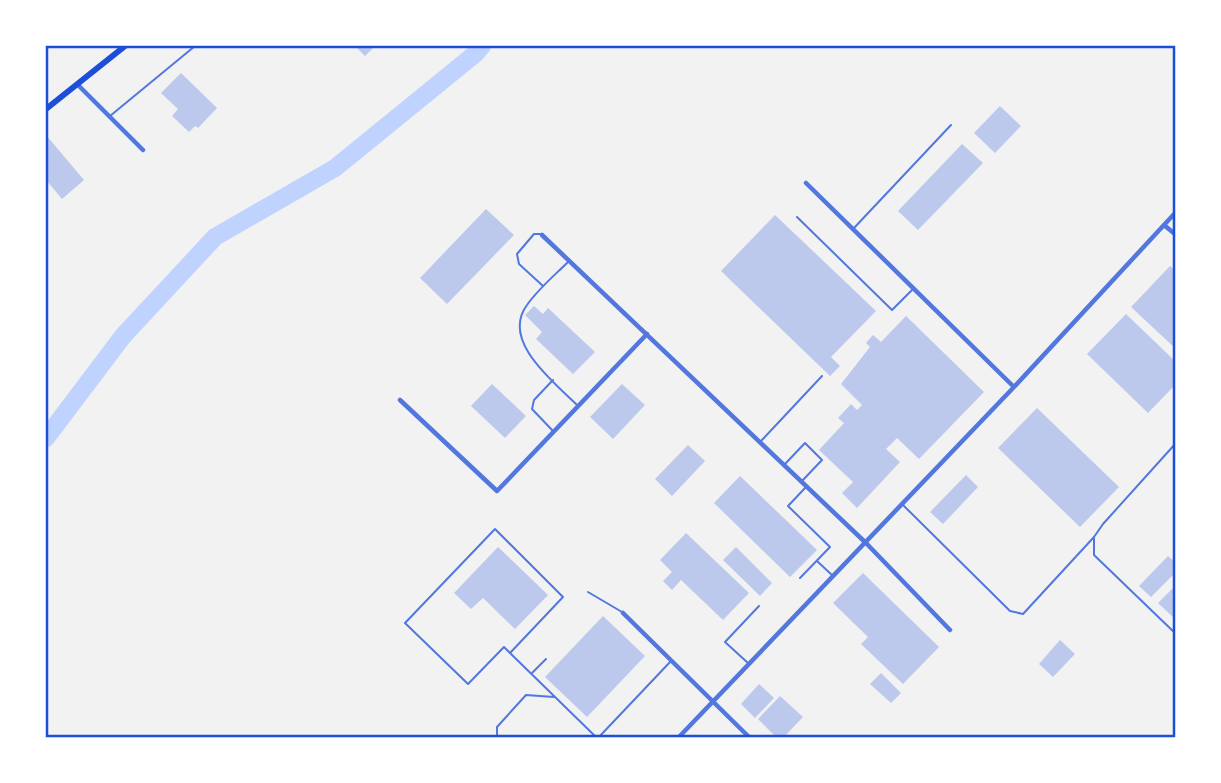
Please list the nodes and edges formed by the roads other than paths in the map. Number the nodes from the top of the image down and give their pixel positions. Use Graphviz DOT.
graph roads {
  1 [pos="125,46"];
  2 [pos="195,46"];
  3 [pos="76,84"];
  4 [pos="46,109"];
  5 [pos="109,117"];
  6 [pos="951,125"];
  7 [pos="143,150"];
  8 [pos="806,183"];
  9 [pos="1175,212"];
  10 [pos="797,217"];
  11 [pos="1164,225"];
  12 [pos="853,229"];
  13 [pos="542,234"];
  14 [pos="1175,234"];
  15 [pos="570,260"];
  16 [pos="544,287"];
  17 [pos="914,288"];
  18 [pos="647,334"];
  19 [pos="822,376"];
  20 [pos="553,380"];
  21 [pos="1014,387"];
  22 [pos="400,400"];
  23 [pos="578,406"];
  24 [pos="553,432"];
  25 [pos="760,442"];
  26 [pos="1175,443"];
  27 [pos="784,465"];
  28 [pos="801,481"];
  29 [pos="806,486"];
  30 [pos="902,505"];
  31 [pos="1094,537"];
  32 [pos="866,543"];
  33 [pos="817,561"];
  34 [pos="833,576"];
  35 [pos="800,578"];
  36 [pos="588,592"];
  37 [pos="759,606"];
  38 [pos="623,613"];
  39 [pos="950,630"];
  40 [pos="1175,634"];
  41 [pos="510,653"];
  42 [pos="546,659"];
  43 [pos="671,660"];
  44 [pos="749,664"];
  45 [pos="531,674"];
  46 [pos="555,697"];
  47 [pos="713,701"];
  48 [pos="497,737"];
  49 [pos="598,737"];
  50 [pos="678,737"];
  51 [pos="750,737"];
  1 -- 3 [label="main road"];
  2 -- 5 [label="lane"];
  3 -- 4 [label="main road"];
  3 -- 5 [label="street"];
  5 -- 7 [label="street"];
  6 -- 12 [label="lane"];
  8 -- 12 [label="street"];
  9 -- 11 [label="street"];
  10 -- 17 [label="lane"];
  11 -- 14 [label="street"];
  11 -- 21 [label="street"];
  12 -- 17 [label="street"];
  13 -- 15 [label="street"];
  13 -- 16 [label="lane"];
  15 -- 16 [label="lane"];
  15 -- 18 [label="street"];
  16 -- 20 [label="lane"];
  17 -- 21 [label="street"];
  18 -- 23 [label="street"];
  18 -- 25 [label="street"];
  19 -- 25 [label="lane"];
  20 -- 23 [label="lane"];
  20 -- 24 [label="lane"];
  21 -- 30 [label="street"];
  22 -- 24 [label="street"];
  23 -- 24 [label="street"];
  25 -- 27 [label="street"];
  26 -- 31 [label="lane"];
  27 -- 28 [label="street"];
  27 -- 28 [label="lane"];
  28 -- 29 [label="street"];
  29 -- 32 [label="street"];
  29 -- 33 [label="lane"];
  30 -- 31 [label="lane"];
  30 -- 32 [label="street"];
  31 -- 40 [label="lane"];
  32 -- 34 [label="street"];
  32 -- 39 [label="street"];
  33 -- 34 [label="lane"];
  33 -- 35 [label="lane"];
  34 -- 44 [label="street"];
  36 -- 38 [label="lane"];
  37 -- 44 [label="lane"];
  38 -- 43 [label="street"];
  41 -- 41 [label="lane"];
  41 -- 45 [label="lane"];
  42 -- 45 [label="lane"];
  43 -- 47 [label="street"];
  43 -- 49 [label="lane"];
  44 -- 47 [label="street"];
  45 -- 46 [label="lane"];
  46 -- 48 [label="lane"];
  46 -- 49 [label="lane"];
  47 -- 50 [label="street"];
  47 -- 51 [label="street"];
}
